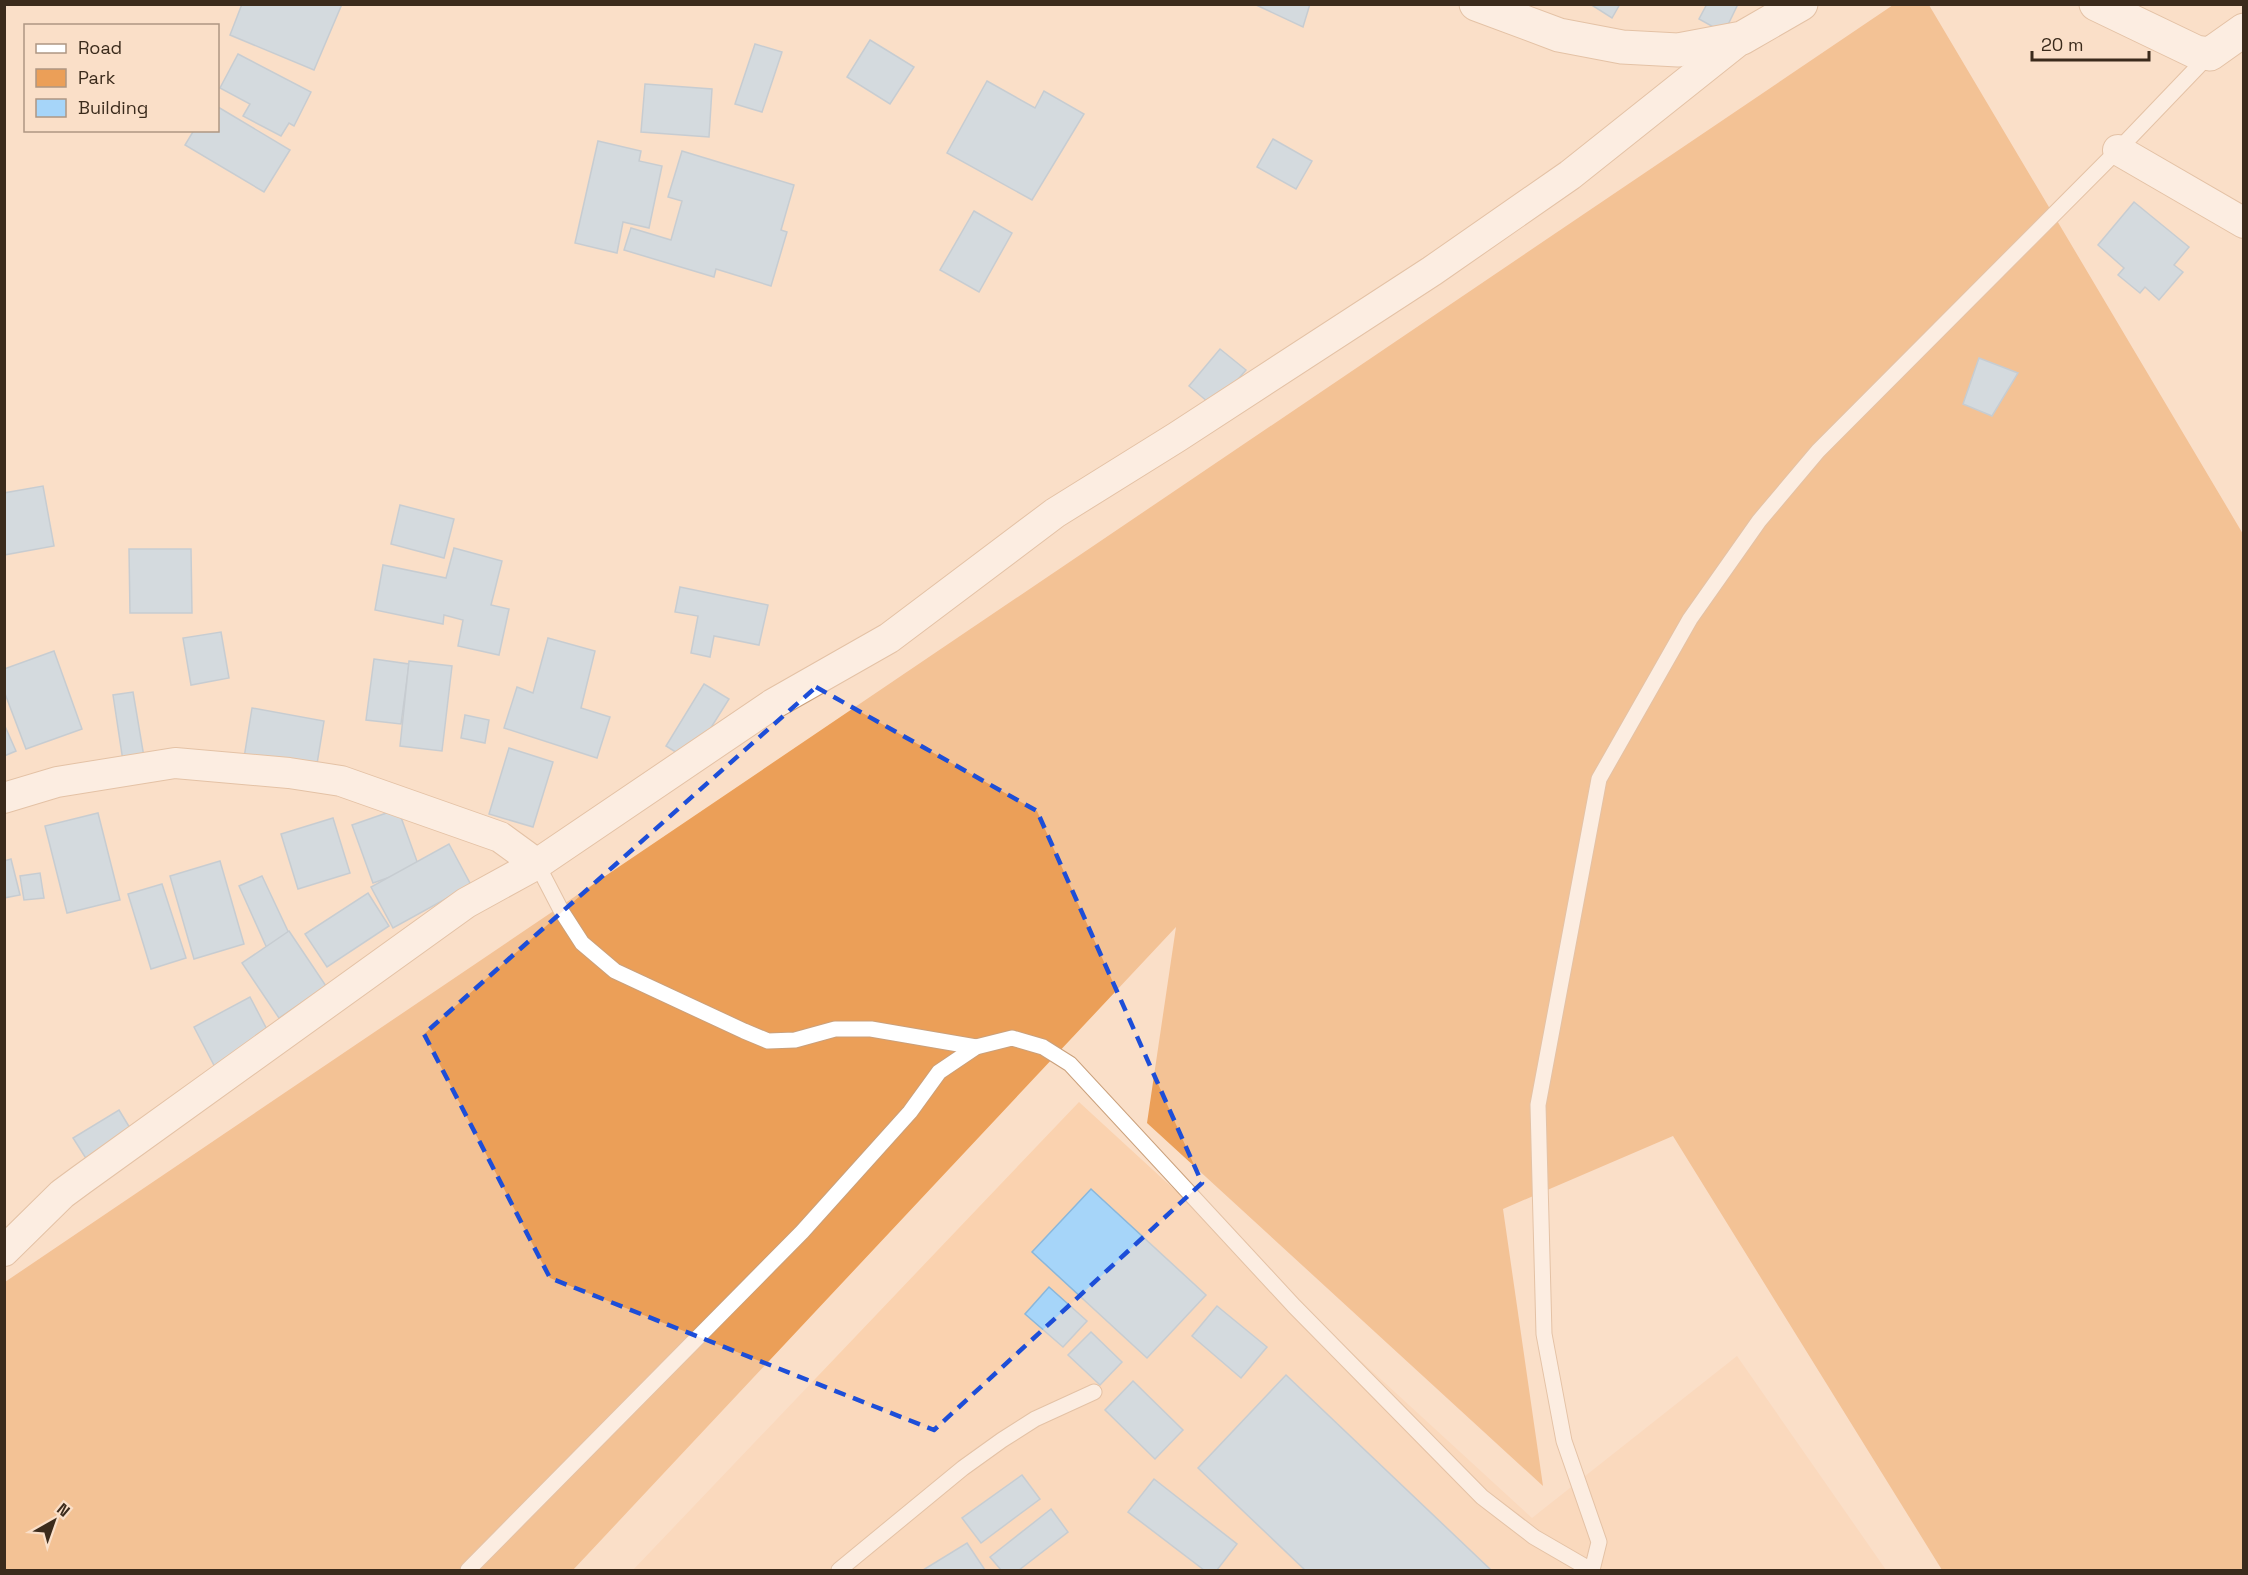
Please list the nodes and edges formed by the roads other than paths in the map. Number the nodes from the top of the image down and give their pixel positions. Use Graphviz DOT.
graph roads {
  1 [pos="1476,4"];
  2 [pos="1801,4"];
  3 [pos="2096,4"];
  4 [pos="1520,11"];
  5 [pos="2244,30"];
  6 [pos="1742,38"];
  7 [pos="2210,54"];
  8 [pos="2118,150"];
  9 [pos="2244,223"];
  10 [pos="4,798"];
  11 [pos="537,864"];
  12 [pos="976,1047"];
  13 [pos="4,1251"];
  14 [pos="1094,1392"];
  15 [pos="468,1570"];
  16 [pos="839,1570"];
  17 [pos="1592,1570"];
  1 -- 4 [label="street"];
  2 -- 6 [label="street"];
  3 -- 7 [label="street"];
  4 -- 6 [label="street"];
  5 -- 7 [label="street"];
  6 -- 11 [label="street"];
  7 -- 8 [label="lane"];
  8 -- 9 [label="street"];
  8 -- 17 [label="lane"];
  10 -- 11 [label="street"];
  11 -- 12 [label="lane"];
  11 -- 13 [label="street"];
  12 -- 15 [label="lane"];
  12 -- 17 [label="lane"];
  14 -- 16 [label="lane"];
}
